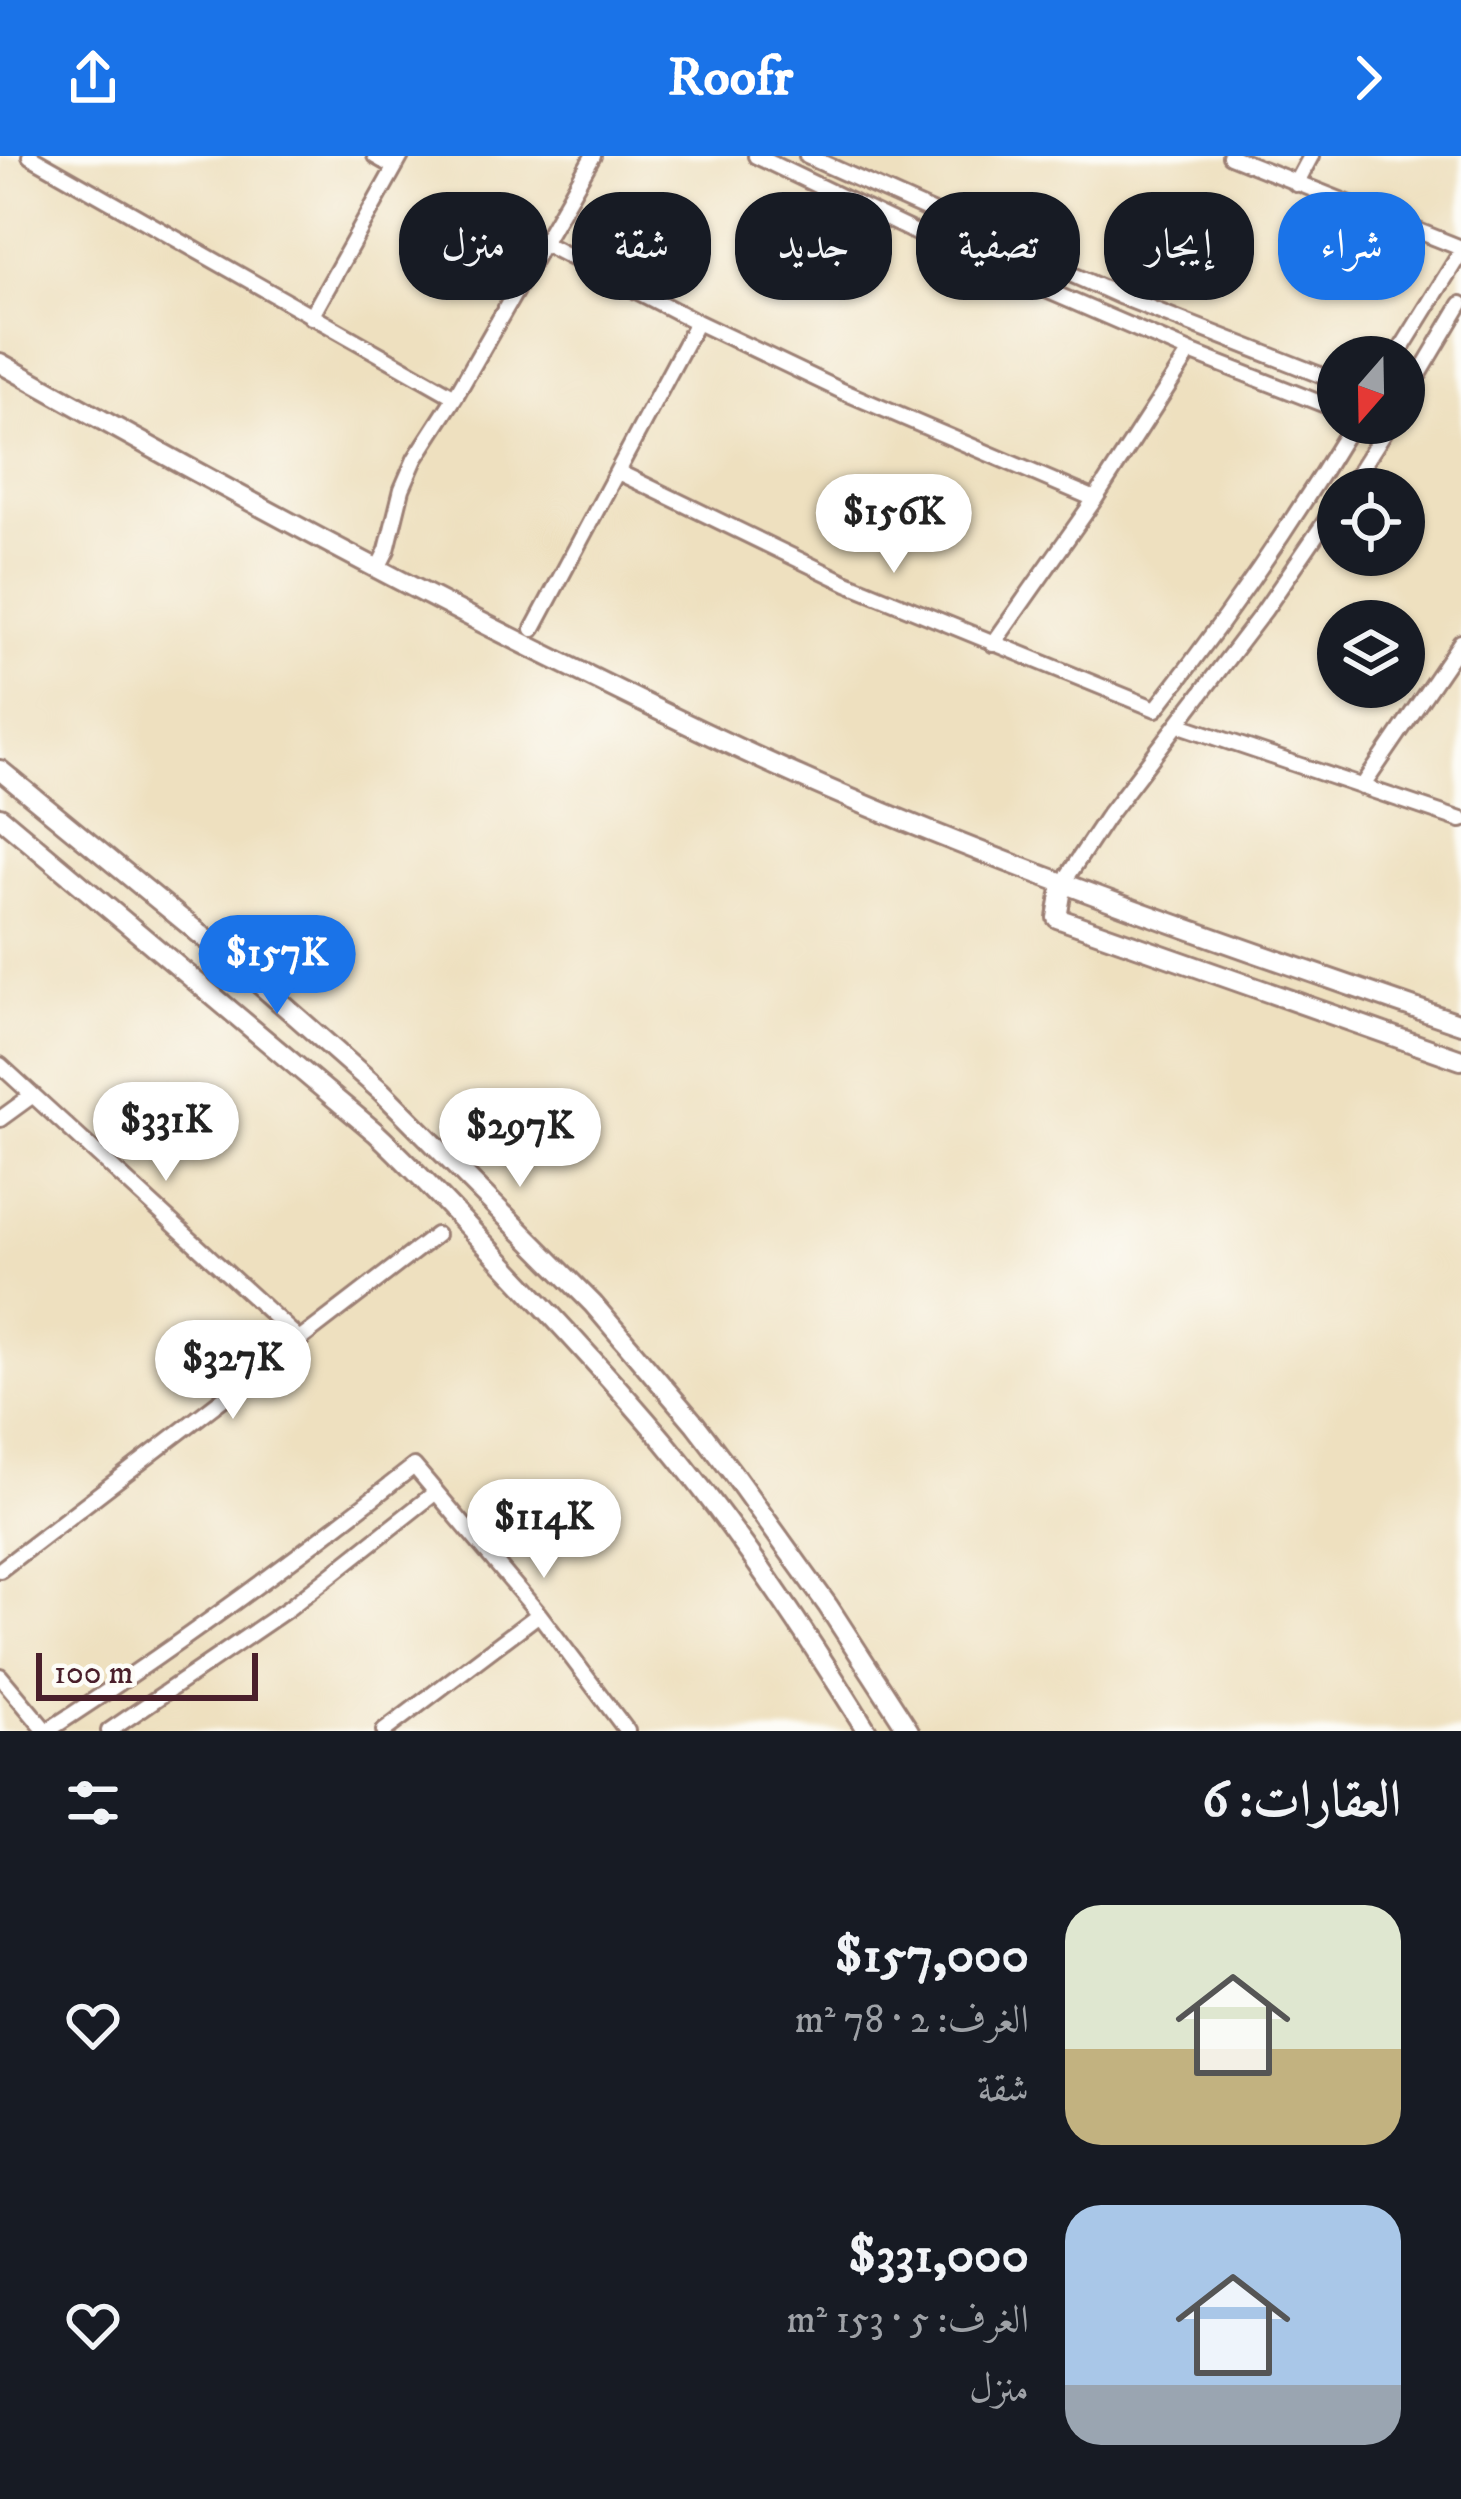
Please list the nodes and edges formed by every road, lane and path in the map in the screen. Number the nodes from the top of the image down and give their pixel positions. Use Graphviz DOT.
graph roads {
  1 [pos="30,156"];
  2 [pos="375,156"];
  3 [pos="593,156"];
  4 [pos="756,156"];
  5 [pos="807,156"];
  6 [pos="1230,156"];
  7 [pos="1311,156"];
  8 [pos="398,162"];
  9 [pos="1296,184"];
  10 [pos="548,234"];
  11 [pos="548,246"];
  12 [pos="1461,250"];
  13 [pos="510,300"];
  14 [pos="1461,304"];
  15 [pos="311,317"];
  16 [pos="698,322"];
  17 [pos="1409,336"];
  18 [pos="1190,352"];
  19 [pos="1282,360"];
  20 [pos="0,363"];
  21 [pos="1425,365"];
  22 [pos="1317,374"];
  23 [pos="1270,383"];
  24 [pos="455,397"];
  25 [pos="1317,402"];
  26 [pos="1340,444"];
  27 [pos="618,472"];
  28 [pos="1095,499"];
  29 [pos="1317,534"];
  30 [pos="376,570"];
  31 [pos="533,628"];
  32 [pos="1461,642"];
  33 [pos="993,644"];
  34 [pos="1180,725"];
  35 [pos="0,770"];
  36 [pos="1362,787"];
  37 [pos="0,817"];
  38 [pos="1461,820"];
  39 [pos="1063,883"];
  40 [pos="283,1005"];
  41 [pos="1461,1024"];
  42 [pos="316,1034"];
  43 [pos="260,1037"];
  44 [pos="286,1058"];
  45 [pos="1461,1060"];
  46 [pos="0,1065"];
  47 [pos="33,1095"];
  48 [pos="0,1119"];
  49 [pos="436,1235"];
  50 [pos="299,1339"];
  51 [pos="436,1492"];
  52 [pos="0,1570"];
  53 [pos="539,1614"];
  54 [pos="0,1676"];
  55 [pos="46,1731"];
  56 [pos="109,1731"];
  57 [pos="384,1731"];
  58 [pos="627,1731"];
  59 [pos="868,1731"];
  60 [pos="909,1731"];
  1 -- 15 [label="street"];
  2 -- 8 [label="street"];
  3 -- 10 [label="street"];
  4 -- 18 [label="street"];
  5 -- 19 [label="street"];
  6 -- 9 [label="street"];
  7 -- 9 [label="street"];
  8 -- 15 [label="street"];
  9 -- 12 [label="street"];
  11 -- 16 [label="street"];
  12 -- 17 [label="street"];
  13 -- 24 [label="street"];
  14 -- 21 [label="street"];
  15 -- 24 [label="street"];
  16 -- 27 [label="street"];
  16 -- 28 [label="street"];
  18 -- 23 [label="street"];
  18 -- 28 [label="street"];
  19 -- 22 [label="street"];
  19 -- 23 [label="street"];
  20 -- 30 [label="street"];
  23 -- 25 [label="street"];
  24 -- 30 [label="street"];
  26 -- 33 [label="street"];
  27 -- 31 [label="street"];
  27 -- 33 [label="street"];
  28 -- 33 [label="street"];
  29 -- 34 [label="street"];
  30 -- 39 [label="street"];
  32 -- 36 [label="street"];
  34 -- 36 [label="street"];
  34 -- 39 [label="street"];
  35 -- 40 [label="street"];
  36 -- 38 [label="street"];
  37 -- 43 [label="street"];
  39 -- 41 [label="street"];
  39 -- 45 [label="street"];
  40 -- 42 [label="street"];
  40 -- 43 [label="street"];
  42 -- 44 [label="street"];
  42 -- 60 [label="street"];
  43 -- 44 [label="street"];
  44 -- 59 [label="street"];
  46 -- 47 [label="street"];
  47 -- 48 [label="street"];
  47 -- 50 [label="street"];
  49 -- 50 [label="street"];
  50 -- 52 [label="street"];
  51 -- 53 [label="street"];
  51 -- 55 [label="street"];
  51 -- 56 [label="street"];
  53 -- 57 [label="street"];
  53 -- 58 [label="street"];
  54 -- 55 [label="street"];
}
